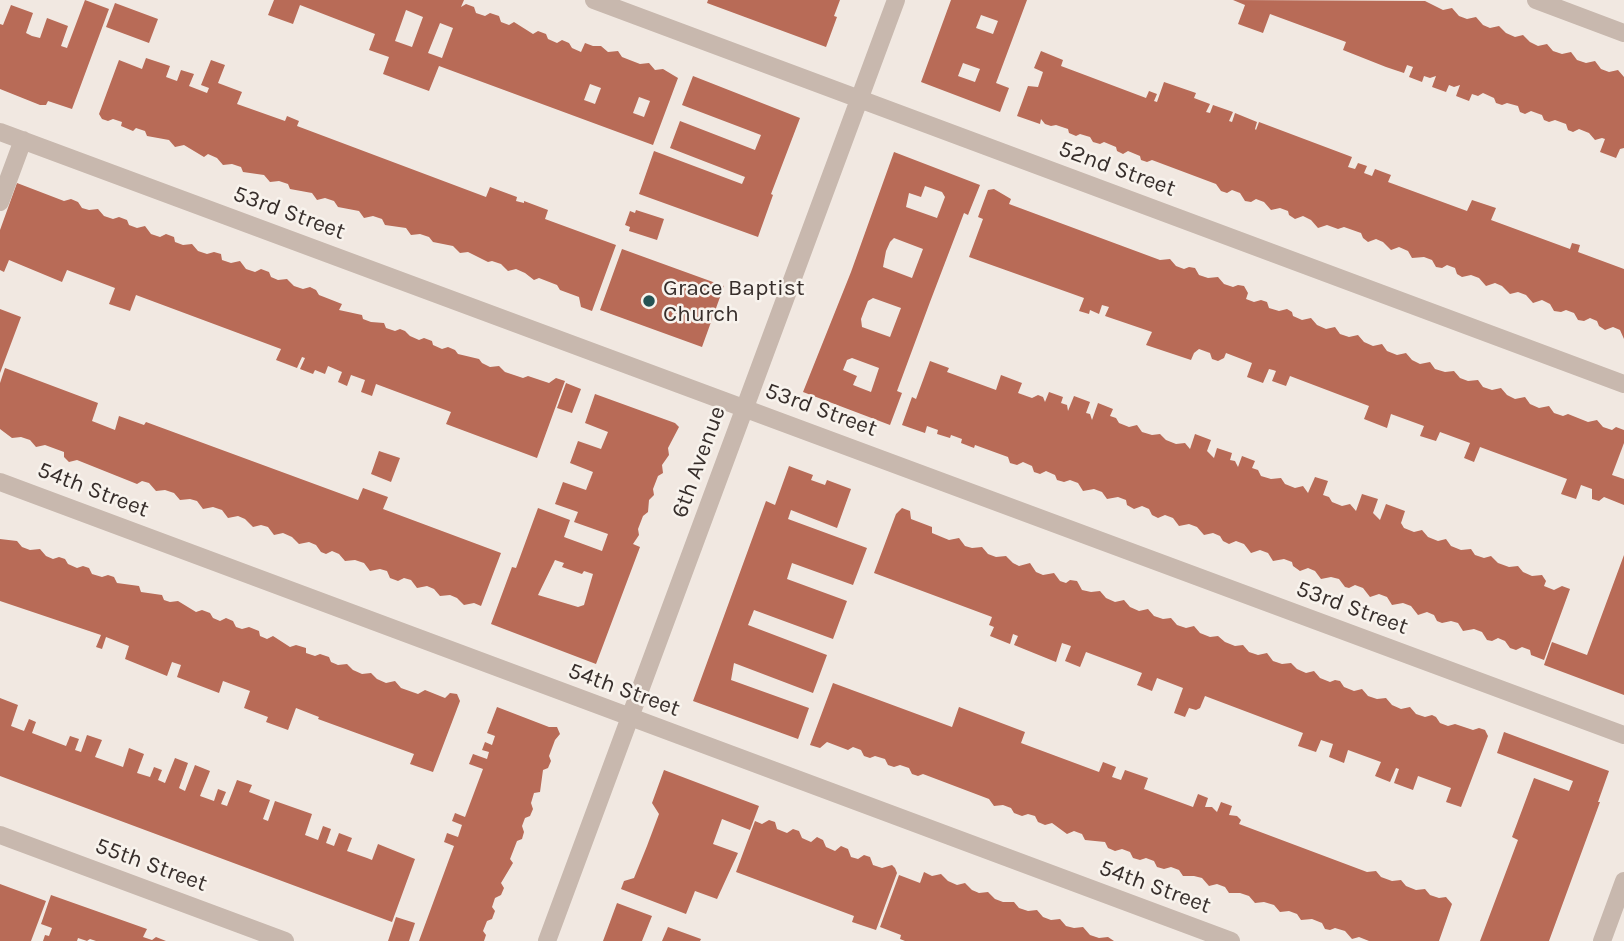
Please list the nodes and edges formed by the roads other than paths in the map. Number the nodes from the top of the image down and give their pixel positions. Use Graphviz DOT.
graph roads {
  1 [pos="594,0"];
  2 [pos="896,0"];
  3 [pos="1536,0"];
  4 [pos="1624,33"];
  5 [pos="860,99"];
  6 [pos="0,132"];
  7 [pos="23,140"];
  8 [pos="0,202"];
  9 [pos="1624,384"];
  10 [pos="745,408"];
  11 [pos="0,482"];
  12 [pos="630,718"];
  13 [pos="1624,735"];
  14 [pos="0,835"];
  15 [pos="1624,881"];
  16 [pos="285,941"];
  17 [pos="547,941"];
  18 [pos="1231,941"];
  19 [pos="1602,941"];
  1 -- 5 [label="street, 52nd Street"];
  2 -- 5 [label="street, 6th Avenue"];
  3 -- 4 [label="street"];
  5 -- 9 [label="street, 52nd Street"];
  5 -- 10 [label="street, 6th Avenue"];
  6 -- 7 [label="street, 53rd Street"];
  7 -- 8 [label="street"];
  7 -- 10 [label="street, 53rd Street"];
  10 -- 12 [label="street, 6th Avenue"];
  10 -- 13 [label="street, 53rd Street"];
  11 -- 12 [label="street, 54th Street"];
  12 -- 17 [label="street, 6th Avenue"];
  12 -- 18 [label="street, 54th Street"];
  14 -- 16 [label="street, 55th Street"];
  15 -- 19 [label="street"];
}
